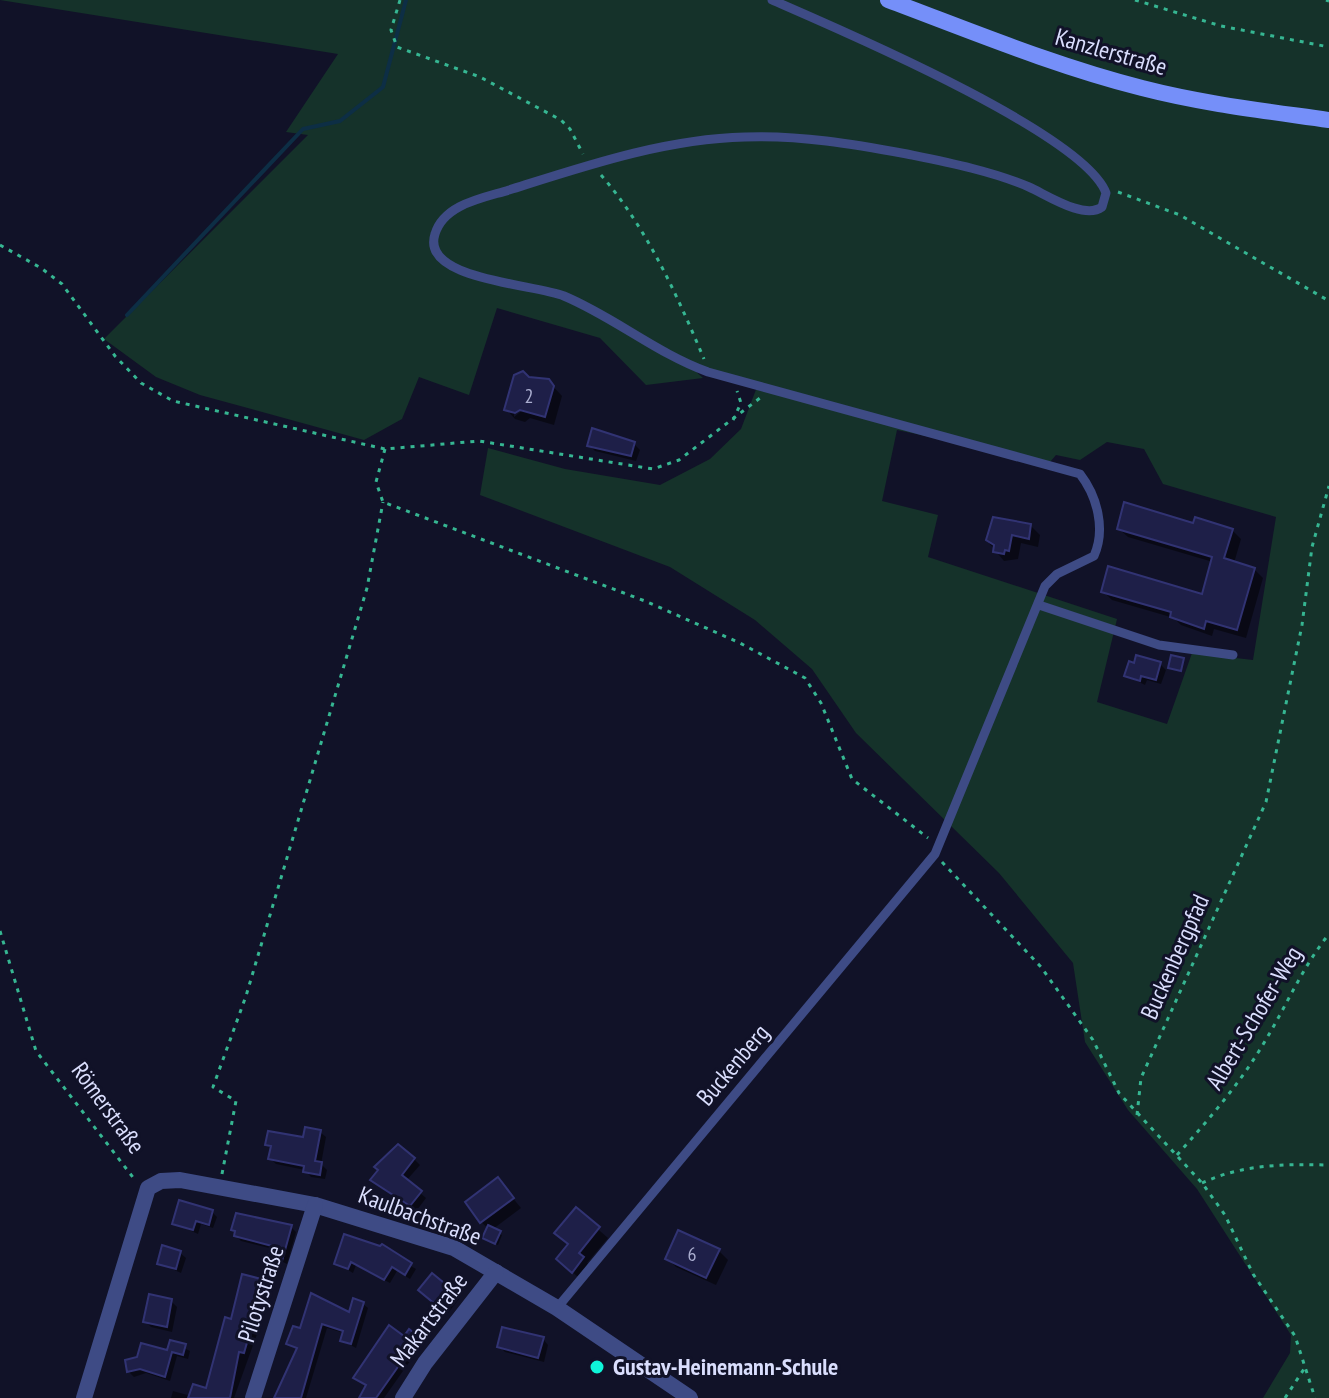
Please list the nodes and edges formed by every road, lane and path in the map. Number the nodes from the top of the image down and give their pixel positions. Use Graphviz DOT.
graph roads {
  1 [pos="772,0"];
  2 [pos="888,0"];
  3 [pos="1135,0"];
  4 [pos="1329,47"];
  5 [pos="1329,120"];
  6 [pos="1104,187"];
  7 [pos="0,245"];
  8 [pos="1329,301"];
  9 [pos="734,387"];
  10 [pos="767,389"];
  11 [pos="731,424"];
  12 [pos="385,449"];
  13 [pos="1329,486"];
  14 [pos="383,502"];
  15 [pos="1039,605"];
  16 [pos="1233,655"];
  17 [pos="937,851"];
  18 [pos="0,931"];
  19 [pos="1329,934"];
  20 [pos="1137,1115"];
  21 [pos="1177,1155"];
  22 [pos="1329,1165"];
  23 [pos="1202,1183"];
  24 [pos="148,1188"];
  25 [pos="219,1188"];
  26 [pos="315,1205"];
  27 [pos="496,1272"];
  28 [pos="557,1308"];
  29 [pos="1306,1366"];
  30 [pos="84,1398"];
  31 [pos="253,1398"];
  32 [pos="403,1398"];
  33 [pos="690,1398"];
  34 [pos="1285,1398"];
  35 [pos="1315,1398"];
  1 -- 6 [label="lane"];
  2 -- 5 [label="main road, Kanzlerstraße"];
  3 -- 4 [label="path"];
  6 -- 8 [label="path"];
  6 -- 10 [label="lane, Buckenberg"];
  7 -- 12 [label="path"];
  9 -- 11 [label="path"];
  10 -- 11 [label="path"];
  10 -- 15 [label="lane, Buckenberg"];
  11 -- 12 [label="path"];
  12 -- 14 [label="path"];
  13 -- 20 [label="path, Buckenbergpfad"];
  14 -- 17 [label="path"];
  14 -- 25 [label="path"];
  15 -- 16 [label="lane"];
  15 -- 17 [label="lane, Buckenberg"];
  17 -- 20 [label="path"];
  17 -- 28 [label="lane, Buckenberg"];
  18 -- 24 [label="path, Römerstraße"];
  19 -- 21 [label="path, Albert-Schofer-Weg"];
  20 -- 21 [label="path"];
  21 -- 23 [label="path"];
  22 -- 23 [label="path"];
  23 -- 29 [label="path"];
  24 -- 25 [label="street, Kaulbachstraße"];
  24 -- 30 [label="street, Römerstraße"];
  25 -- 26 [label="street, Kaulbachstraße"];
  26 -- 27 [label="street, Kaulbachstraße"];
  26 -- 31 [label="street, Pilotystraße"];
  27 -- 28 [label="street, Kaulbachstraße"];
  27 -- 32 [label="street, Makartstraße"];
  28 -- 33 [label="street, Kaulbachstraße"];
  29 -- 34 [label="path"];
  29 -- 35 [label="path"];
}
